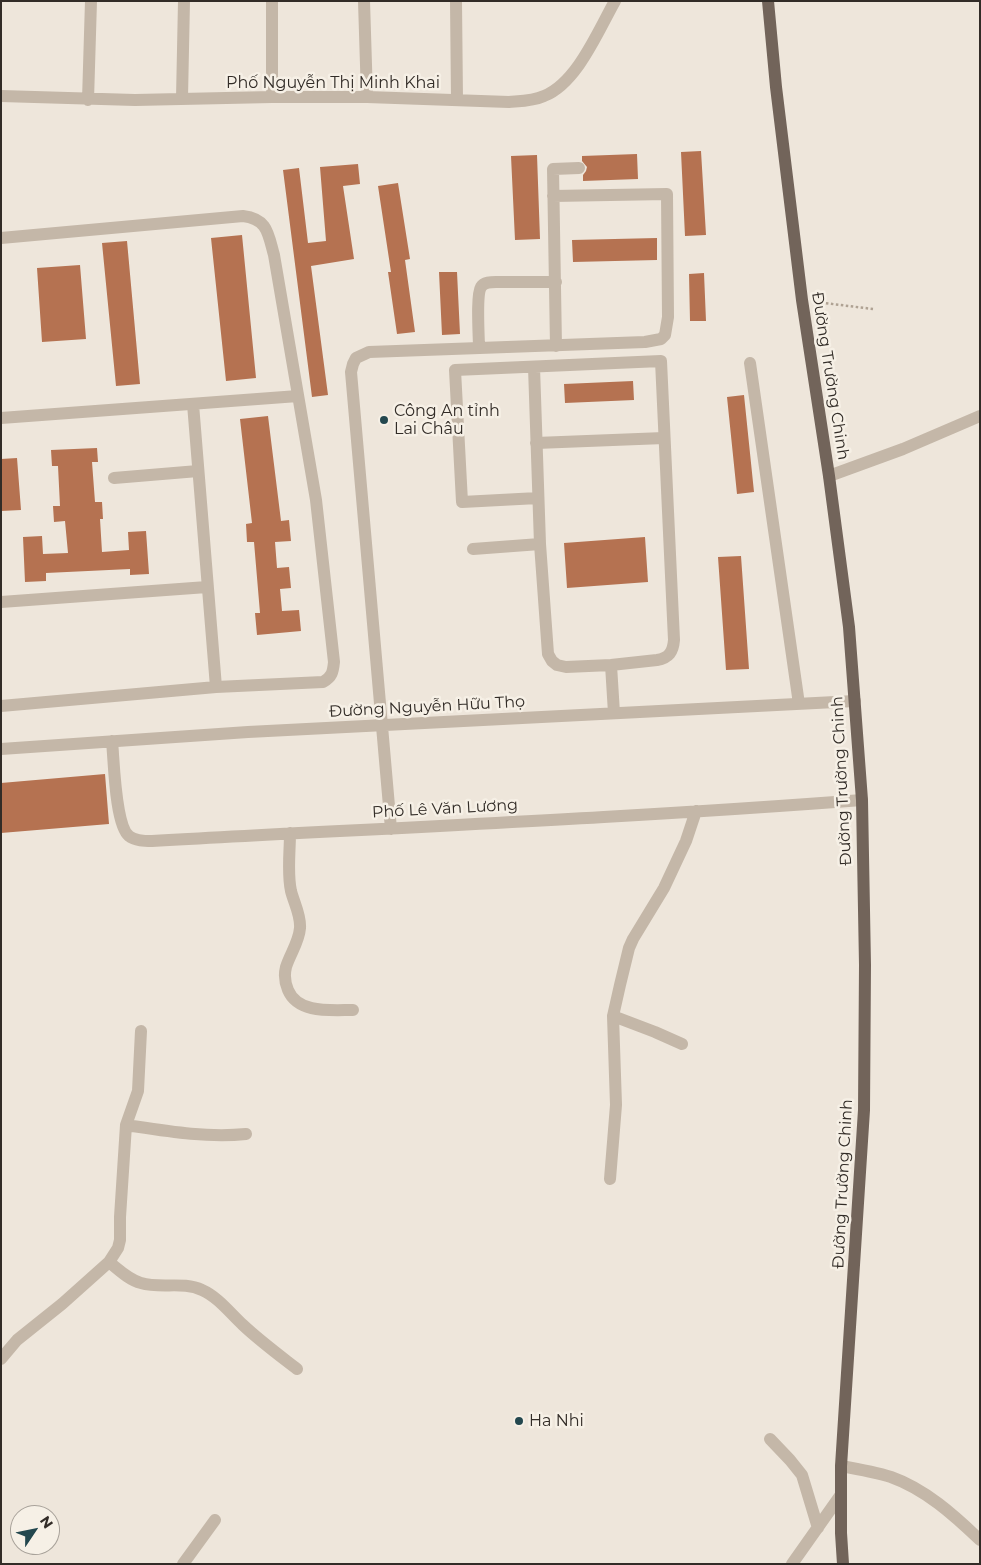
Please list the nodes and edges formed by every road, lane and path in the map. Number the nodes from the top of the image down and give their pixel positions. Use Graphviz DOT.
graph roads {
  1 [pos="91,1"];
  2 [pos="184,1"];
  3 [pos="272,1"];
  4 [pos="364,1"];
  5 [pos="456,1"];
  6 [pos="616,1"];
  7 [pos="768,1"];
  8 [pos="1,96"];
  9 [pos="272,96"];
  10 [pos="367,97"];
  11 [pos="182,98"];
  12 [pos="88,100"];
  13 [pos="456,100"];
  14 [pos="579,168"];
  15 [pos="553,196"];
  16 [pos="1,238"];
  17 [pos="556,282"];
  18 [pos="802,300"];
  19 [pos="873,309"];
  20 [pos="556,346"];
  21 [pos="479,348"];
  22 [pos="750,363"];
  23 [pos="534,367"];
  24 [pos="298,396"];
  25 [pos="193,404"];
  26 [pos="980,416"];
  27 [pos="1,418"];
  28 [pos="664,438"];
  29 [pos="536,443"];
  30 [pos="198,471"];
  31 [pos="829,476"];
  32 [pos="114,478"];
  33 [pos="538,498"];
  34 [pos="540,544"];
  35 [pos="473,549"];
  36 [pos="207,587"];
  37 [pos="1,602"];
  38 [pos="611,665"];
  39 [pos="216,687"];
  40 [pos="855,701"];
  41 [pos="799,704"];
  42 [pos="1,706"];
  43 [pos="614,713"];
  44 [pos="382,726"];
  45 [pos="112,741"];
  46 [pos="1,749"];
  47 [pos="862,800"];
  48 [pos="696,811"];
  49 [pos="391,829"];
  50 [pos="290,833"];
  51 [pos="353,1010"];
  52 [pos="613,1016"];
  53 [pos="141,1031"];
  54 [pos="682,1044"];
  55 [pos="126,1125"];
  56 [pos="246,1134"];
  57 [pos="610,1179"];
  58 [pos="110,1262"];
  59 [pos="1,1359"];
  60 [pos="297,1369"];
  61 [pos="770,1439"];
  62 [pos="841,1466"];
  63 [pos="840,1496"];
  64 [pos="215,1520"];
  65 [pos="818,1528"];
  66 [pos="980,1540"];
  67 [pos="183,1564"];
  68 [pos="792,1564"];
  69 [pos="843,1564"];
  1 -- 12 [label="street"];
  2 -- 11 [label="street"];
  3 -- 9 [label="street"];
  4 -- 10 [label="street"];
  5 -- 13 [label="street"];
  6 -- 13 [label="street, Phố Nguyễn Thị Minh Khai"];
  7 -- 18 [label="main road, Đường Trường Chinh"];
  8 -- 12 [label="street, Phố Nguyễn Thị Minh Khai"];
  9 -- 10 [label="street, Phố Nguyễn Thị Minh Khai"];
  9 -- 11 [label="street, Phố Nguyễn Thị Minh Khai"];
  10 -- 13 [label="street, Phố Nguyễn Thị Minh Khai"];
  11 -- 12 [label="street, Phố Nguyễn Thị Minh Khai"];
  14 -- 15 [label="street"];
  15 -- 17 [label="street"];
  15 -- 20 [label="street"];
  16 -- 24 [label="street"];
  17 -- 20 [label="street"];
  17 -- 21 [label="street"];
  18 -- 19 [label="path"];
  18 -- 31 [label="main road, Đường Trường Chinh"];
  20 -- 21 [label="street"];
  21 -- 44 [label="street"];
  22 -- 41 [label="street"];
  23 -- 28 [label="street"];
  23 -- 29 [label="street"];
  23 -- 33 [label="street"];
  24 -- 25 [label="street"];
  24 -- 39 [label="street"];
  25 -- 27 [label="street"];
  25 -- 30 [label="street"];
  26 -- 31 [label="street"];
  28 -- 29 [label="street"];
  28 -- 38 [label="street"];
  29 -- 33 [label="street"];
  30 -- 32 [label="street"];
  30 -- 36 [label="street"];
  31 -- 40 [label="main road, Đường Trường Chinh"];
  33 -- 34 [label="street"];
  34 -- 35 [label="street"];
  34 -- 38 [label="street"];
  36 -- 37 [label="street"];
  36 -- 39 [label="street"];
  38 -- 43 [label="street"];
  39 -- 42 [label="street"];
  40 -- 41 [label="street, Đường Nguyễn Hữu Thọ"];
  40 -- 47 [label="main road, Đường Trường Chinh"];
  41 -- 43 [label="street, Đường Nguyễn Hữu Thọ"];
  43 -- 44 [label="street, Đường Nguyễn Hữu Thọ"];
  44 -- 45 [label="street, Đường Nguyễn Hữu Thọ"];
  44 -- 49 [label="street"];
  45 -- 46 [label="street, Đường Nguyễn Hữu Thọ"];
  45 -- 50 [label="street, Phố Lê Văn Lương"];
  47 -- 48 [label="street, Phố Lê Văn Lương"];
  47 -- 62 [label="main road, Đường Trường Chinh"];
  48 -- 49 [label="street, Phố Lê Văn Lương"];
  48 -- 52 [label="street"];
  49 -- 50 [label="street, Phố Lê Văn Lương"];
  50 -- 51 [label="street"];
  52 -- 54 [label="street"];
  52 -- 57 [label="street"];
  53 -- 55 [label="street"];
  55 -- 56 [label="street"];
  55 -- 58 [label="street"];
  58 -- 59 [label="street"];
  58 -- 60 [label="street"];
  61 -- 65 [label="street"];
  62 -- 63 [label="main road, Đường Trường Chinh"];
  62 -- 66 [label="street"];
  63 -- 65 [label="street"];
  63 -- 69 [label="main road, Đường Trường Chinh"];
  64 -- 67 [label="street"];
  65 -- 68 [label="street"];
}
